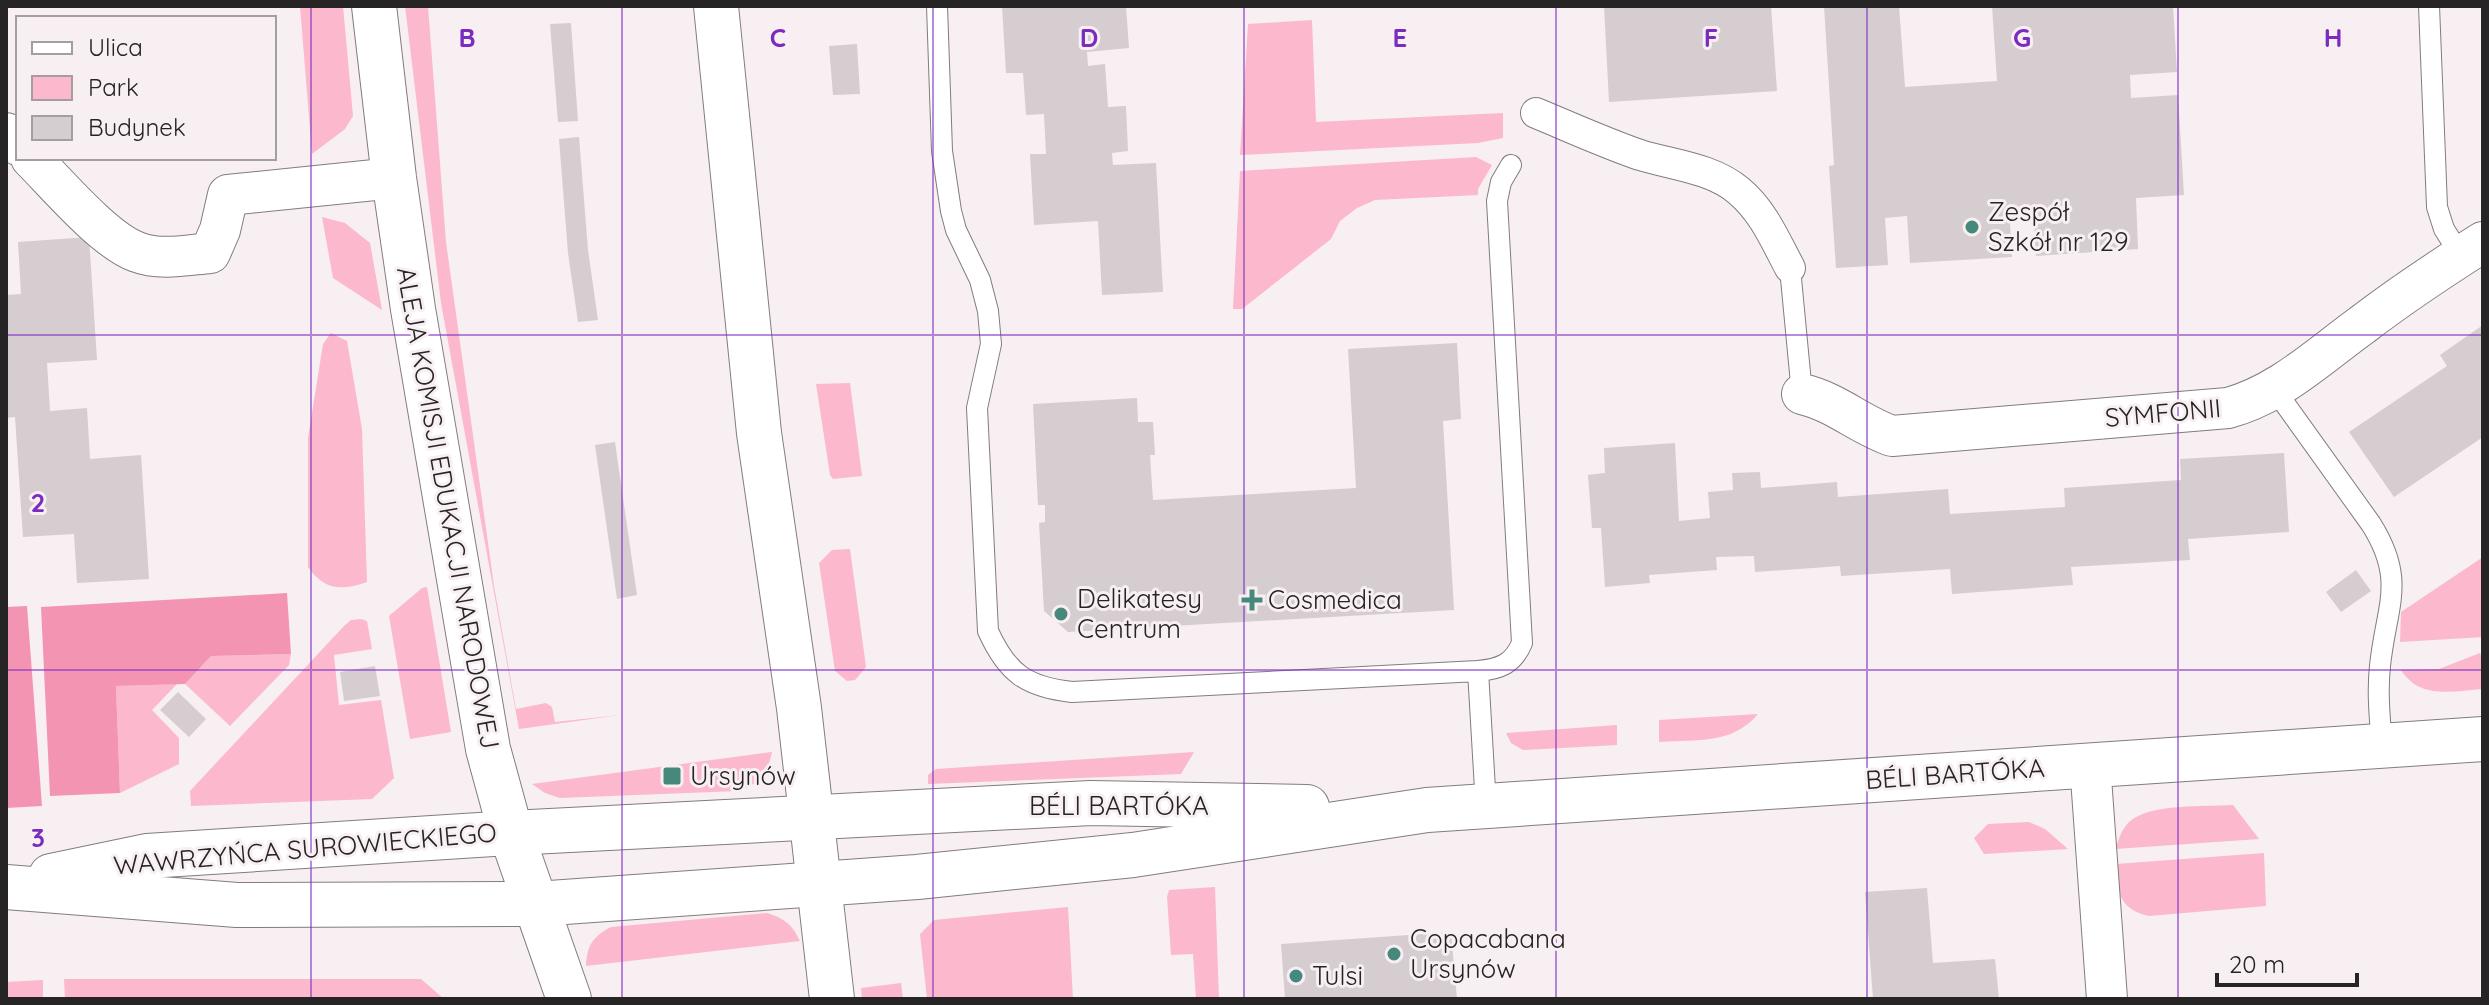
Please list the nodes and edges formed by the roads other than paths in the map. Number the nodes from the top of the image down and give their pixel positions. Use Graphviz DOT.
graph roads {
  1 [pos="374,6"];
  2 [pos="716,6"];
  3 [pos="937,6"];
  4 [pos="2429,6"];
  5 [pos="1536,113"];
  6 [pos="33,160"];
  7 [pos="1511,165"];
  8 [pos="394,178"];
  9 [pos="2472,249"];
  10 [pos="1790,268"];
  11 [pos="2275,390"];
  12 [pos="1802,394"];
  13 [pos="1478,671"];
  14 [pos="2483,739"];
  15 [pos="2382,747"];
  16 [pos="2090,764"];
  17 [pos="1486,806"];
  18 [pos="1427,810"];
  19 [pos="811,817"];
  20 [pos="511,833"];
  21 [pos="819,884"];
  22 [pos="6,886"];
  23 [pos="536,904"];
  24 [pos="569,999"];
  25 [pos="832,999"];
  26 [pos="2107,999"];
  1 -- 8 [label="street, ALEJA KOMISJI EDUKACJI NARODOWEJ"];
  2 -- 19 [label="street"];
  3 -- 13 [label="lane"];
  4 -- 9 [label="lane"];
  5 -- 10 [label="street"];
  6 -- 8 [label="street"];
  7 -- 13 [label="lane"];
  8 -- 20 [label="street, ALEJA KOMISJI EDUKACJI NARODOWEJ"];
  9 -- 11 [label="street, SYMFONII"];
  10 -- 12 [label="lane"];
  11 -- 12 [label="street, SYMFONII"];
  11 -- 15 [label="lane"];
  13 -- 17 [label="lane"];
  14 -- 15 [label="street, BÉLI BARTÓKA"];
  15 -- 16 [label="street, BÉLI BARTÓKA"];
  16 -- 17 [label="street, BÉLI BARTÓKA"];
  16 -- 26 [label="street"];
  17 -- 18 [label="street, BÉLI BARTÓKA"];
  18 -- 19 [label="street, BÉLI BARTÓKA"];
  18 -- 21 [label="street, BÉLI BARTÓKA"];
  19 -- 20 [label="street, BÉLI BARTÓKA"];
  19 -- 21 [label="street"];
  20 -- 22 [label="street, WAWRZYŃCA SUROWIECKIEGO"];
  20 -- 23 [label="street, ALEJA KOMISJI EDUKACJI NARODOWEJ"];
  21 -- 23 [label="street, BÉLI BARTÓKA"];
  21 -- 25 [label="street"];
  22 -- 23 [label="street, WAWRZYŃCA SUROWIECKIEGO"];
  23 -- 24 [label="street, ALEJA KOMISJI EDUKACJI NARODOWEJ"];
}
